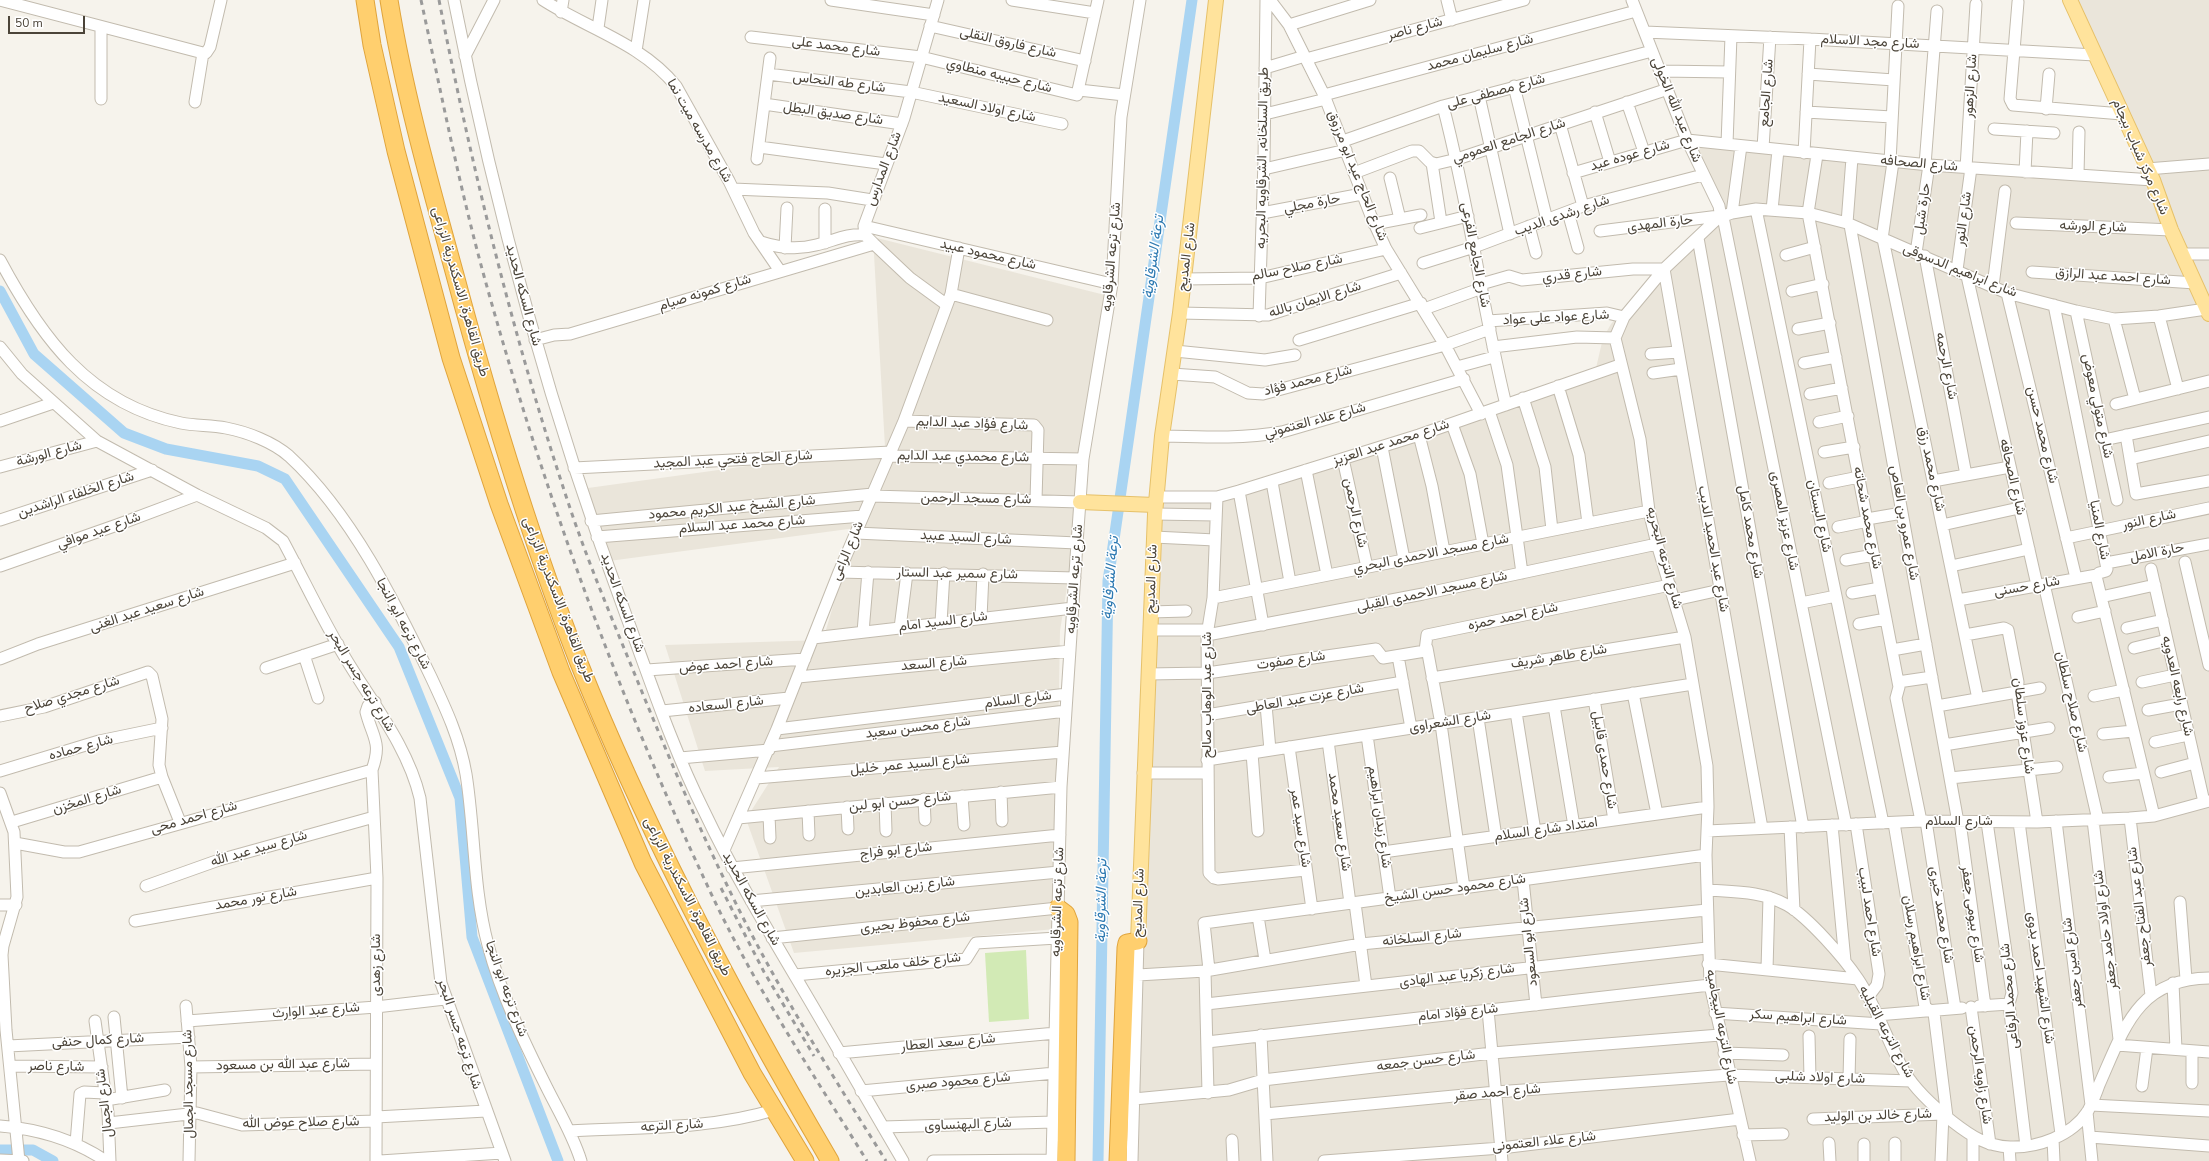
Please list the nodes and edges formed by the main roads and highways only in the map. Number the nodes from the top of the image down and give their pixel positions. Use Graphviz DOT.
graph roads {
  1 [pos="365,0"];
  2 [pos="389,0"];
  3 [pos="1216,0"];
  4 [pos="2070,0"];
  5 [pos="2208,311"];
  6 [pos="1085,502"];
  7 [pos="1155,505"];
  8 [pos="1058,908"];
  9 [pos="1138,941"];
  10 [pos="805,1161"];
  11 [pos="830,1161"];
  12 [pos="1057,1161"];
  13 [pos="1118,1161"];
  1 -- 10 [label="highway, طريق القاهرة, الاسكندرية الزراعى"];
  2 -- 11 [label="highway, طريق القاهرة, الاسكندرية الزراعى"];
  3 -- 7 [label="main road, شارع المديح"];
  4 -- 5 [label="main road, شارع مركز شباب بيجام"];
  6 -- 7 [label="main road"];
  7 -- 9 [label="main road, شارع المديح"];
  8 -- 12 [label="highway"];
  9 -- 13 [label="highway"];
}
